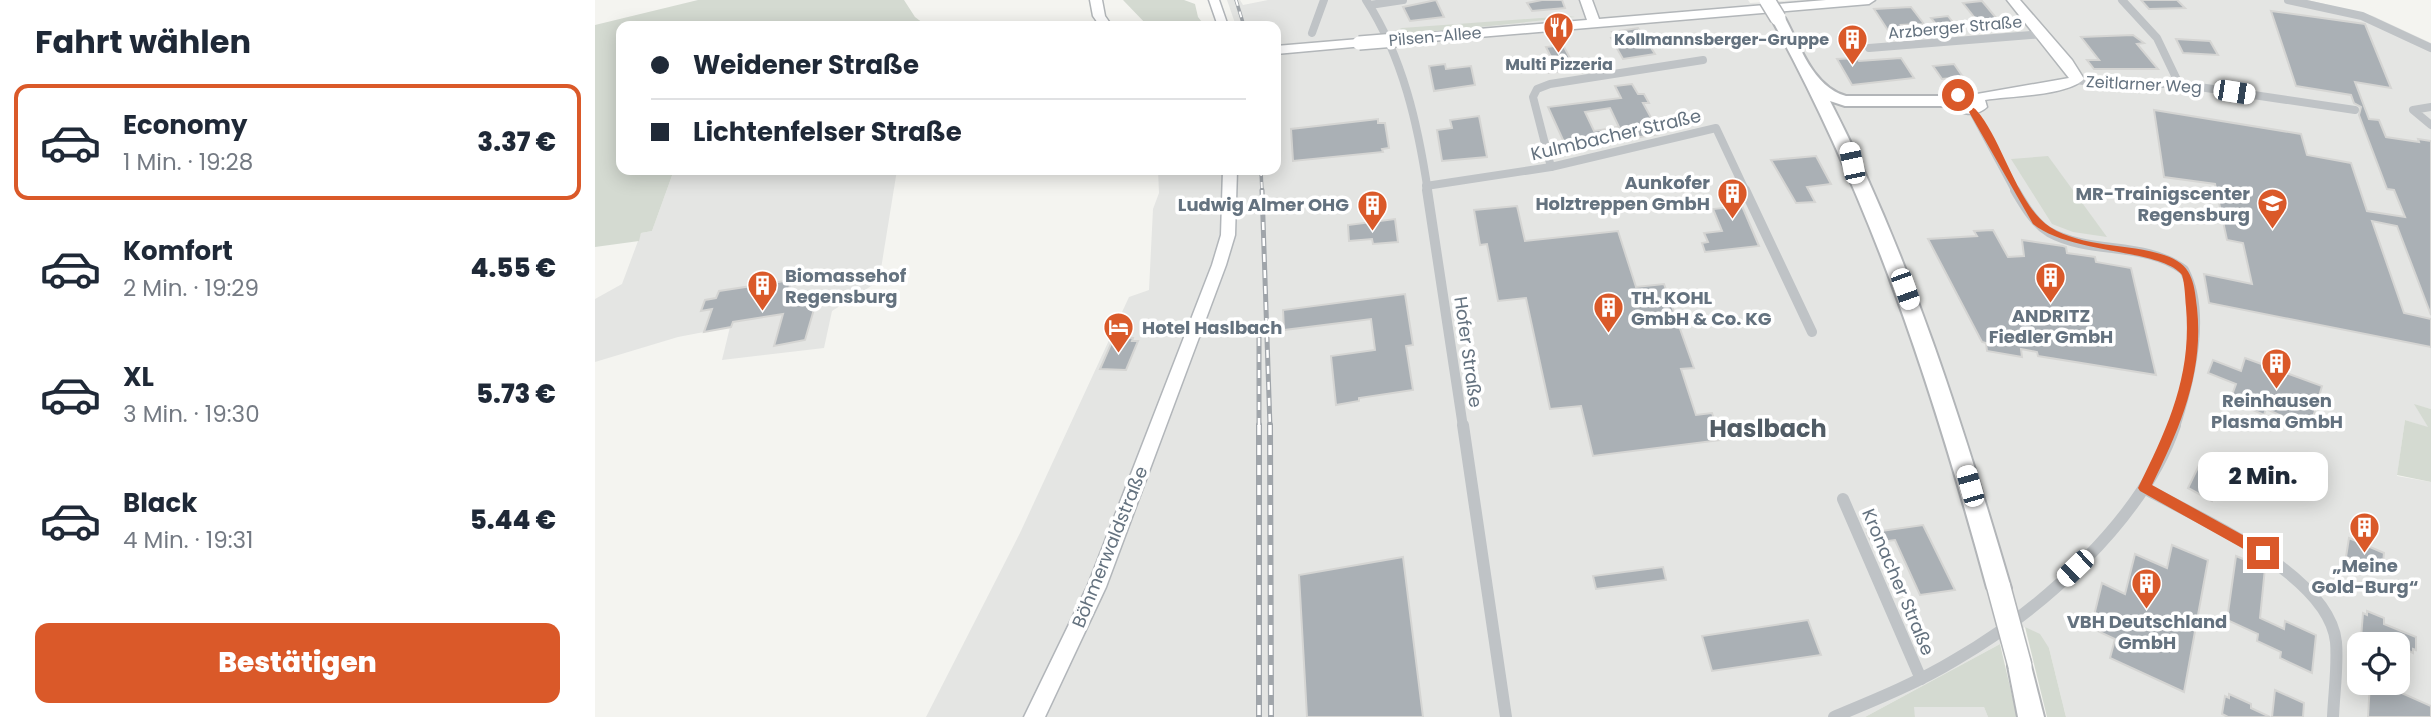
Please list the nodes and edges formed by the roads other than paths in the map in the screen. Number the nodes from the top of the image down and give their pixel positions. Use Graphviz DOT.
graph roads {
  1 [pos="1096,0"];
  2 [pos="1214,0"];
  3 [pos="1324,0"];
  4 [pos="1403,0"];
  5 [pos="1586,0"];
  6 [pos="1767,0"];
  7 [pos="1870,0"];
  8 [pos="2013,0"];
  9 [pos="2122,0"];
  10 [pos="2288,0"];
  11 [pos="1368,2"];
  12 [pos="1102,21"];
  13 [pos="1221,21"];
  14 [pos="1594,22"];
  15 [pos="1312,33"];
  16 [pos="2043,34"];
  17 [pos="1869,48"];
  18 [pos="2431,48"];
  19 [pos="1281,50"];
  20 [pos="1703,60"];
  21 [pos="2077,80"];
  22 [pos="1814,82"];
  23 [pos="2179,84"];
  24 [pos="1954,101"];
  25 [pos="1882,102"];
  26 [pos="1975,104"];
  27 [pos="2431,107"];
  28 [pos="2355,110"];
  29 [pos="2431,125"];
  30 [pos="1852,163"];
  31 [pos="1551,167"];
  32 [pos="1230,175"];
  33 [pos="1426,186"];
  34 [pos="1812,332"];
  35 [pos="2144,488"];
  36 [pos="1843,499"];
  37 [pos="1921,679"];
  38 [pos="1034,717"];
  39 [pos="1506,717"];
  40 [pos="1834,717"];
  41 [pos="2031,717"];
  42 [pos="2333,717"];
  1 -- 12 [label="main road"];
  2 -- 13 [label="street"];
  3 -- 15 [label="street"];
  4 -- 11 [label="street"];
  5 -- 14 [label="main road"];
  6 -- 22 [label="highway, bridge"];
  7 -- 14 [label="main road, Pilsen-Allee"];
  8 -- 16 [label="main road"];
  9 -- 23 [label="street"];
  10 -- 18 [label="street"];
  11 -- 33 [label="street, Hofer Straße"];
  14 -- 19 [label="main road, Pilsen-Allee, bridge"];
  16 -- 17 [label="street, Arzberger Straße"];
  16 -- 21 [label="main road"];
  20 -- 31 [label="street"];
  21 -- 23 [label="street, Zeitlarner Weg"];
  21 -- 26 [label="main road, Zeitlarner Weg"];
  22 -- 25 [label="highway"];
  22 -- 30 [label="highway"];
  23 -- 28 [label="street, Zeitlarner Weg"];
  24 -- 25 [label="highway"];
  24 -- 26 [label="main road, Zeitlarner Weg"];
  25 -- 30 [label="highway"];
  26 -- 35 [label="street"];
  27 -- 29 [label="street"];
  30 -- 41 [label="highway, bridge"];
  31 -- 33 [label="street, Kulmbacher Straße"];
  31 -- 34 [label="street, Kulmbacher Straße"];
  32 -- 38 [label="street, Böhmerwaldstraße"];
  33 -- 39 [label="street, Hofer Straße"];
  35 -- 37 [label="street"];
  35 -- 42 [label="street"];
  36 -- 37 [label="street, Kronacher Straße"];
  37 -- 40 [label="street"];
}
